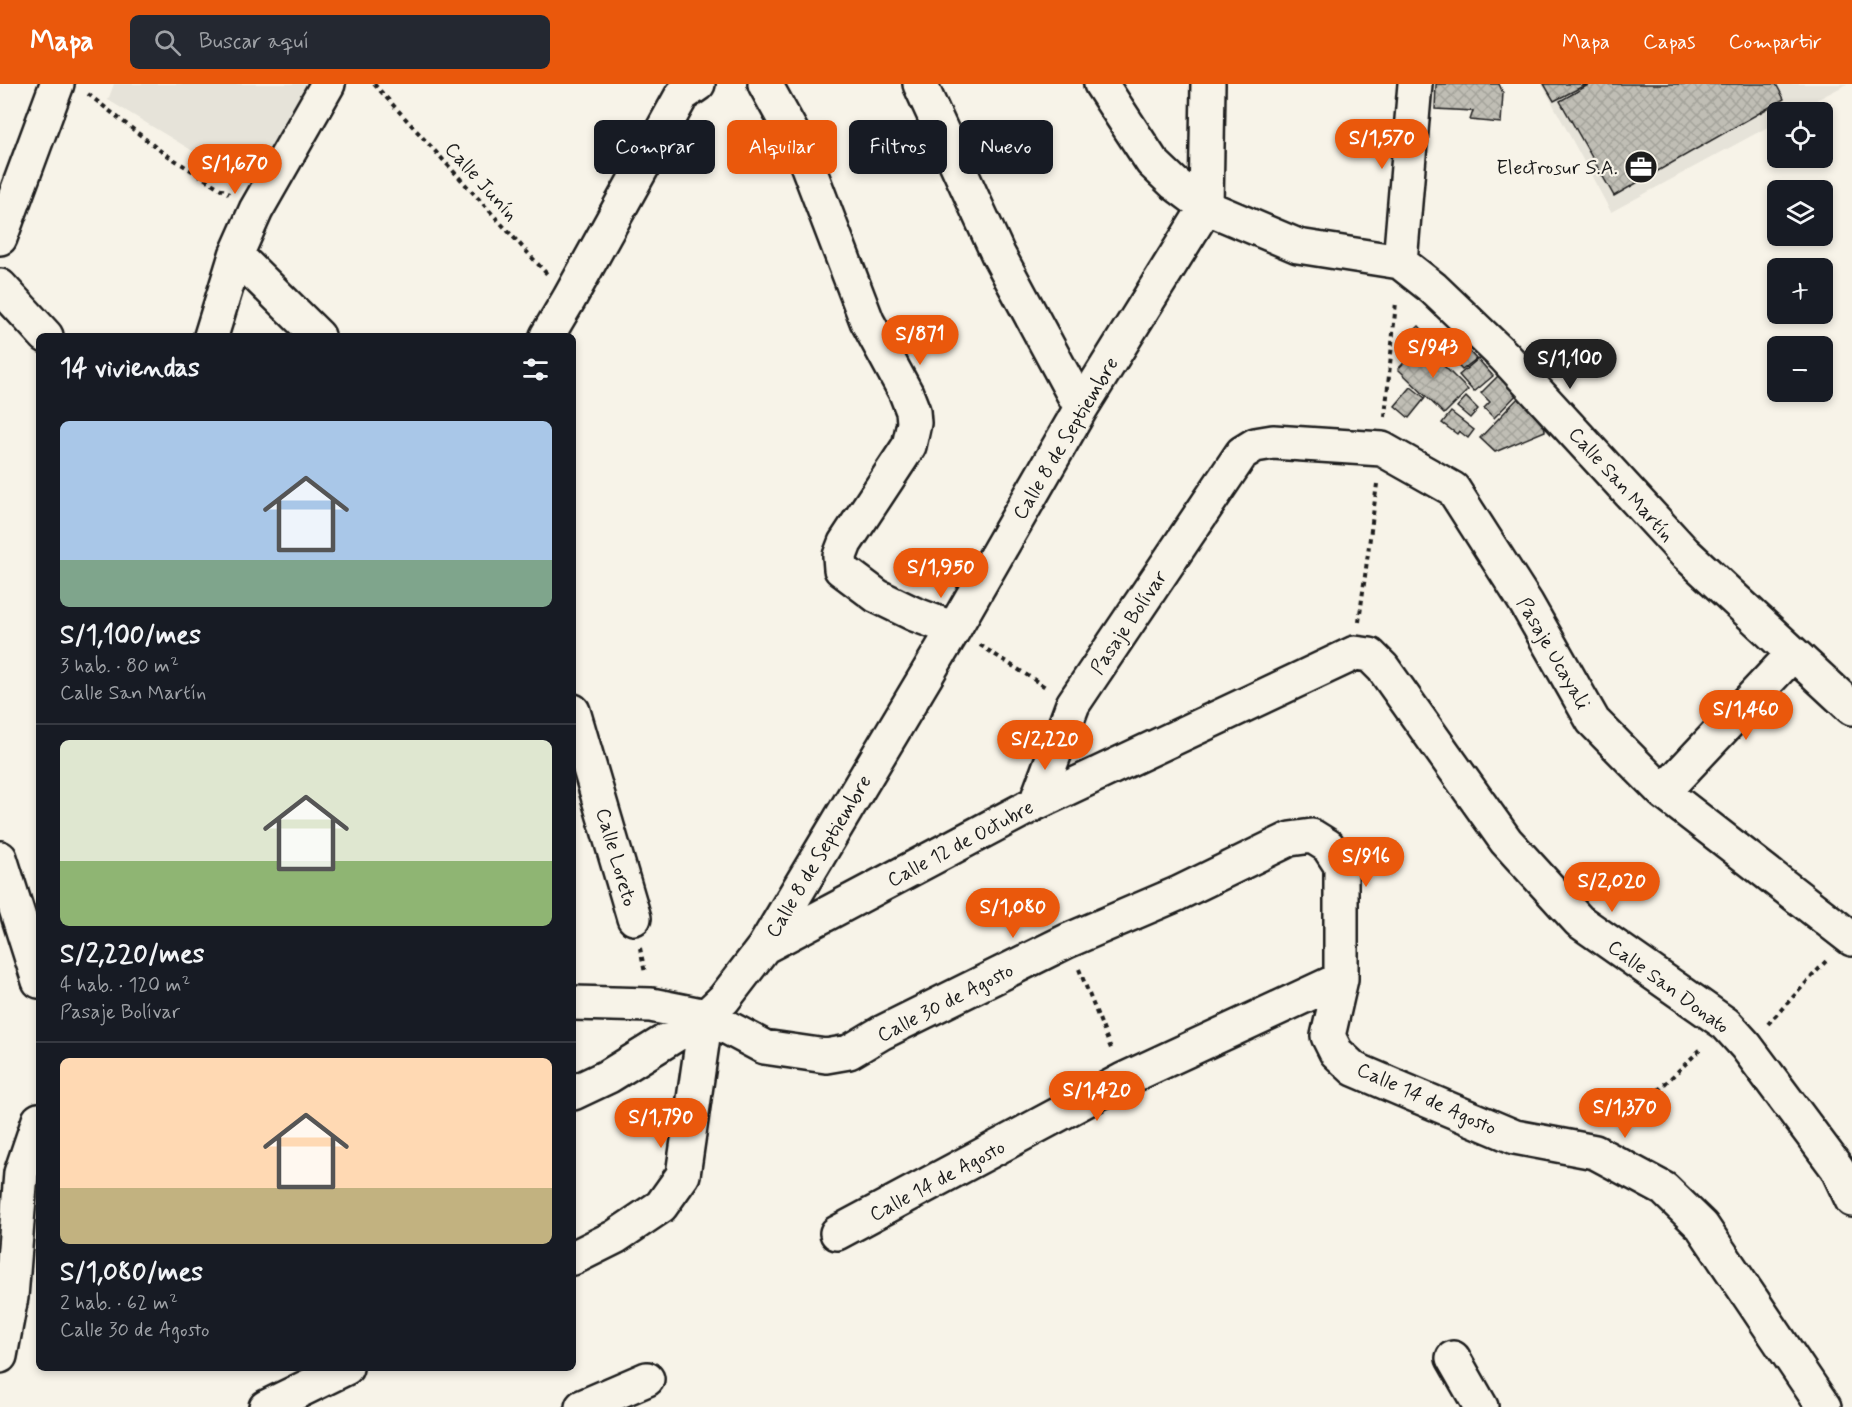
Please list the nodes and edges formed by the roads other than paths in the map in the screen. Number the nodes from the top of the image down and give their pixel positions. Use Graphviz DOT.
graph roads {
  1 [pos="328,84"];
  2 [pos="765,84"];
  3 [pos="920,84"];
  4 [pos="1101,84"];
  5 [pos="1208,84"];
  6 [pos="1414,84"];
  7 [pos="71,87"];
  8 [pos="684,88"];
  9 [pos="1206,207"];
  10 [pos="0,238"];
  11 [pos="236,255"];
  12 [pos="1400,262"];
  13 [pos="0,286"];
  14 [pos="43,333"];
  15 [pos="212,333"];
  16 [pos="315,333"];
  17 [pos="549,333"];
  18 [pos="1081,408"];
  19 [pos="1242,453"];
  20 [pos="954,629"];
  21 [pos="1355,653"];
  22 [pos="1793,654"];
  23 [pos="1852,708"];
  24 [pos="576,721"];
  25 [pos="1663,792"];
  26 [pos="1036,803"];
  27 [pos="0,858"];
  28 [pos="634,918"];
  29 [pos="1851,938"];
  30 [pos="764,947"];
  31 [pos="36,972"];
  32 [pos="1341,979"];
  33 [pos="576,1004"];
  34 [pos="706,1016"];
  35 [pos="576,1092"];
  36 [pos="36,1129"];
  37 [pos="1852,1200"];
  38 [pos="837,1233"];
  39 [pos="576,1256"];
  40 [pos="0,1356"];
  41 [pos="1453,1358"];
  42 [pos="340,1371"];
  43 [pos="647,1379"];
  44 [pos="266,1407"];
  45 [pos="582,1407"];
  46 [pos="1481,1407"];
  47 [pos="1824,1407"];
  1 -- 11 [label="street"];
  2 -- 20 [label="street"];
  3 -- 18 [label="street"];
  4 -- 9 [label="street, Calle San Martín"];
  5 -- 9 [label="street"];
  6 -- 12 [label="street"];
  7 -- 10 [label="street"];
  8 -- 17 [label="street"];
  9 -- 12 [label="street, Calle San Martín"];
  9 -- 18 [label="street, Calle 8 de Septiembre"];
  11 -- 15 [label="street"];
  11 -- 16 [label="street"];
  12 -- 22 [label="street, Calle San Martín"];
  13 -- 14 [label="street"];
  18 -- 20 [label="street, Calle 8 de Septiembre"];
  19 -- 25 [label="street, Pasaje Ucayali"];
  19 -- 26 [label="street, Pasaje Bolívar"];
  20 -- 30 [label="street, Calle 8 de Septiembre"];
  21 -- 26 [label="street, Calle 12 de Octubre"];
  21 -- 37 [label="street, Calle San Donato"];
  22 -- 23 [label="street, Calle San Martín"];
  22 -- 25 [label="street"];
  24 -- 28 [label="street, Calle Loreto"];
  25 -- 29 [label="street, Pasaje Ucayali"];
  26 -- 30 [label="street, Calle 12 de Octubre"];
  27 -- 31 [label="street"];
  30 -- 34 [label="street, Calle 8 de Septiembre"];
  32 -- 34 [label="street, Calle 30 de Agosto"];
  32 -- 38 [label="street, Calle 14 de Agosto"];
  32 -- 47 [label="street, Calle 14 de Agosto"];
  33 -- 34 [label="street, Calle 30 de Agosto"];
  34 -- 35 [label="street, Calle 8 de Septiembre"];
  34 -- 39 [label="street"];
  36 -- 40 [label="street"];
  41 -- 46 [label="street"];
  42 -- 44 [label="street"];
  43 -- 45 [label="street"];
}
